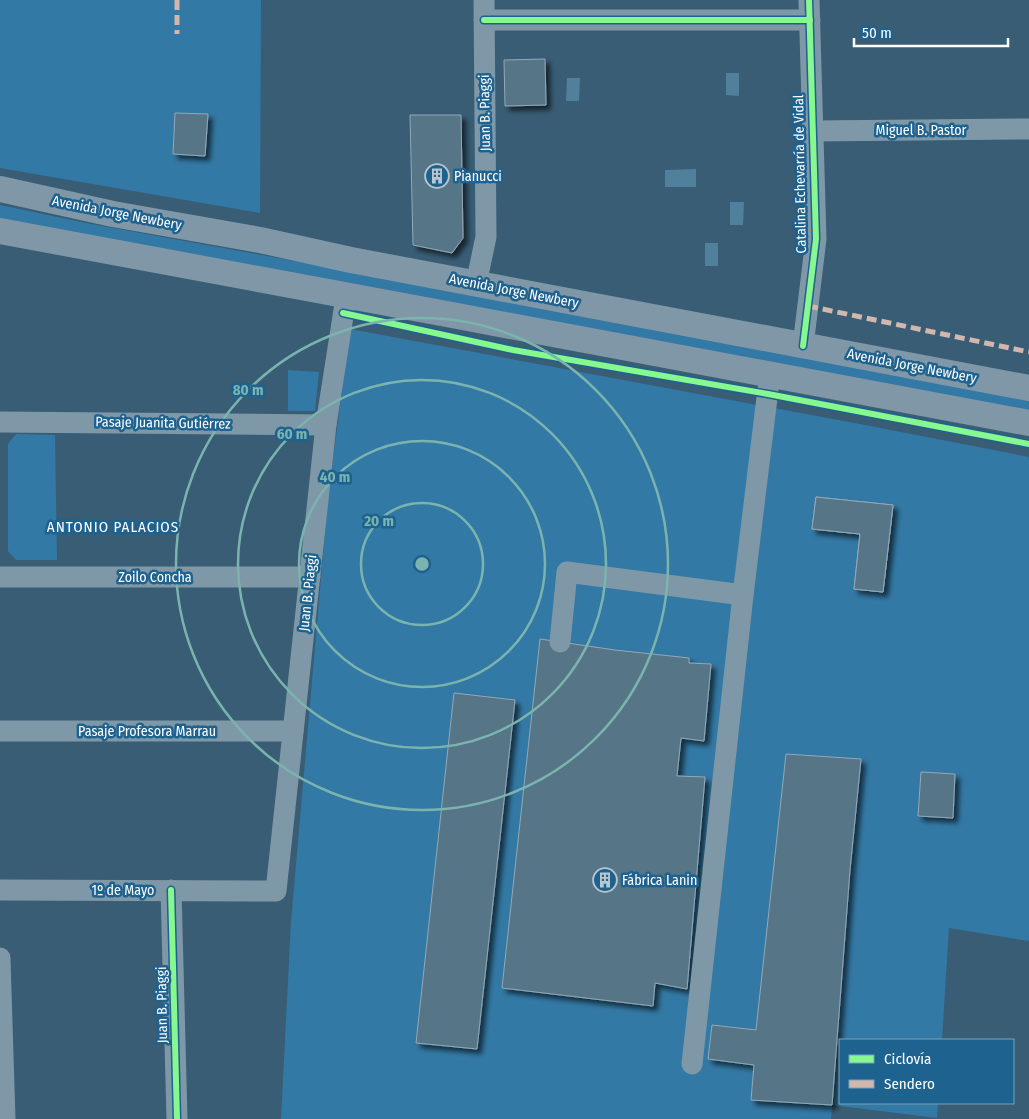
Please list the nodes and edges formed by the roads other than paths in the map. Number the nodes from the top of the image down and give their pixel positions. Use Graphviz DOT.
graph roads {
  1 [pos="484,10"];
  2 [pos="809,10"];
  3 [pos="1029,129"];
  4 [pos="813,131"];
  5 [pos="0,189"];
  6 [pos="0,231"];
  7 [pos="476,284"];
  8 [pos="346,297"];
  9 [pos="803,346"];
  10 [pos="770,373"];
  11 [pos="1029,388"];
  12 [pos="0,422"];
  13 [pos="1029,423"];
  14 [pos="326,425"];
  15 [pos="0,577"];
  16 [pos="310,577"];
  17 [pos="743,596"];
  18 [pos="560,642"];
  19 [pos="0,731"];
  20 [pos="293,731"];
  21 [pos="0,890"];
  22 [pos="171,890"];
  23 [pos="276,891"];
  24 [pos="0,958"];
  25 [pos="692,1064"];
  26 [pos="4,1119"];
  27 [pos="177,1119"];
  1 -- 2 [label="street"];
  1 -- 7 [label="street, Juan B. Piaggi"];
  2 -- 4 [label="street, Catalina Echevarría de Vidal"];
  3 -- 4 [label="street, Miguel B. Pastor"];
  4 -- 9 [label="street, Catalina Echevarría de Vidal"];
  5 -- 7 [label="main road, Avenida Jorge Newbery"];
  6 -- 8 [label="main road"];
  7 -- 9 [label="main road, Avenida Jorge Newbery"];
  8 -- 10 [label="main road"];
  8 -- 14 [label="street, Juan B. Piaggi"];
  9 -- 11 [label="main road, Avenida Jorge Newbery"];
  10 -- 13 [label="main road"];
  10 -- 17 [label="street"];
  12 -- 14 [label="street, Pasaje Juanita Gutiérrez"];
  14 -- 16 [label="street, Juan B. Piaggi"];
  15 -- 16 [label="street, Zoilo Concha"];
  16 -- 20 [label="street, Juan B. Piaggi"];
  17 -- 18 [label="street"];
  17 -- 25 [label="street"];
  19 -- 20 [label="street, Pasaje Profesora Marrau"];
  20 -- 23 [label="street, Juan B. Piaggi"];
  21 -- 22 [label="street, 1º de Mayo"];
  22 -- 23 [label="street, 1º de Mayo"];
  22 -- 27 [label="street, Juan B. Piaggi"];
  24 -- 26 [label="street"];
}
